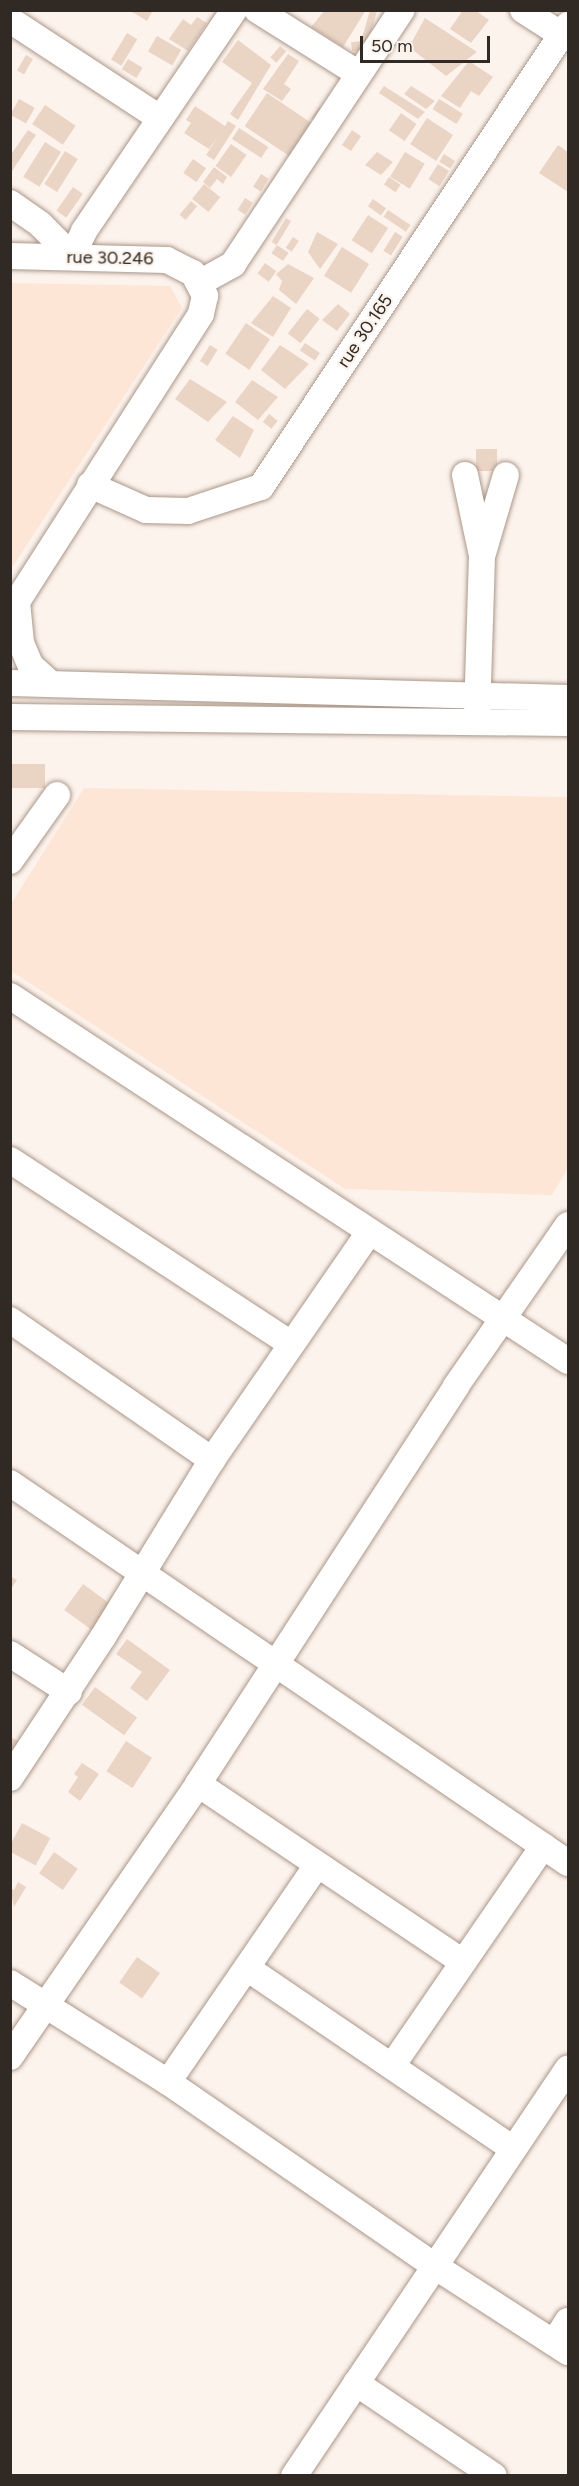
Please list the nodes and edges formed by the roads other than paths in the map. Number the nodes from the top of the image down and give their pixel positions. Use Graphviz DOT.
graph roads {
  1 [pos="234,10"];
  2 [pos="257,10"];
  3 [pos="402,10"];
  4 [pos="523,10"];
  5 [pos="10,20"];
  6 [pos="565,30"];
  7 [pos="359,74"];
  8 [pos="160,118"];
  9 [pos="10,203"];
  10 [pos="10,256"];
  11 [pos="72,256"];
  12 [pos="201,282"];
  13 [pos="465,475"];
  14 [pos="506,475"];
  15 [pos="90,485"];
  16 [pos="482,556"];
  17 [pos="14,608"];
  18 [pos="10,683"];
  19 [pos="51,684"];
  20 [pos="478,697"];
  21 [pos="568,698"];
  22 [pos="10,717"];
  23 [pos="477,723"];
  24 [pos="568,723"];
  25 [pos="57,795"];
  26 [pos="10,861"];
  27 [pos="10,996"];
  28 [pos="10,1160"];
  29 [pos="568,1225"];
  30 [pos="369,1232"];
  31 [pos="502,1319"];
  32 [pos="10,1320"];
  33 [pos="290,1343"];
  34 [pos="568,1361"];
  35 [pos="212,1460"];
  36 [pos="10,1483"];
  37 [pos="142,1572"];
  38 [pos="10,1654"];
  39 [pos="275,1663"];
  40 [pos="69,1692"];
  41 [pos="10,1778"];
  42 [pos="198,1784"];
  43 [pos="543,1846"];
  44 [pos="568,1863"];
  45 [pos="317,1864"];
  46 [pos="463,1962"];
  47 [pos="247,1968"];
  48 [pos="10,1983"];
  49 [pos="46,2003"];
  50 [pos="10,2057"];
  51 [pos="392,2066"];
  52 [pos="568,2068"];
  53 [pos="168,2082"];
  54 [pos="512,2148"];
  55 [pos="433,2265"];
  56 [pos="568,2321"];
  57 [pos="561,2347"];
  58 [pos="356,2383"];
  59 [pos="467,2468"];
  60 [pos="294,2475"];
  61 [pos="494,2475"];
  1 -- 8 [label="street"];
  2 -- 7 [label="street"];
  3 -- 7 [label="street"];
  4 -- 6 [label="street"];
  5 -- 8 [label="street"];
  6 -- 15 [label="street, rue 30.165"];
  7 -- 12 [label="street"];
  8 -- 11 [label="street"];
  9 -- 11 [label="street"];
  10 -- 11 [label="street, rue 30.246"];
  11 -- 12 [label="street, rue 30.246"];
  12 -- 15 [label="street"];
  13 -- 16 [label="street"];
  14 -- 16 [label="street"];
  15 -- 17 [label="street"];
  16 -- 20 [label="street"];
  17 -- 19 [label="street"];
  18 -- 19 [label="street"];
  19 -- 20 [label="street"];
  20 -- 21 [label="street"];
  20 -- 23 [label="street"];
  22 -- 23 [label="street"];
  23 -- 24 [label="street"];
  25 -- 26 [label="street"];
  27 -- 30 [label="street"];
  28 -- 33 [label="street"];
  29 -- 31 [label="street"];
  30 -- 31 [label="street"];
  30 -- 33 [label="street"];
  31 -- 34 [label="street"];
  31 -- 39 [label="street"];
  32 -- 35 [label="street"];
  33 -- 35 [label="street"];
  35 -- 37 [label="street"];
  36 -- 37 [label="street"];
  37 -- 39 [label="street"];
  37 -- 40 [label="street"];
  38 -- 40 [label="street"];
  39 -- 42 [label="street"];
  39 -- 43 [label="street"];
  40 -- 41 [label="street"];
  42 -- 45 [label="street"];
  42 -- 49 [label="street"];
  43 -- 44 [label="street"];
  43 -- 46 [label="street"];
  45 -- 46 [label="street"];
  45 -- 47 [label="street"];
  46 -- 51 [label="street"];
  47 -- 51 [label="street"];
  47 -- 53 [label="street"];
  48 -- 49 [label="street"];
  49 -- 50 [label="street"];
  49 -- 53 [label="street"];
  51 -- 54 [label="street"];
  52 -- 54 [label="street"];
  53 -- 55 [label="street"];
  54 -- 55 [label="street"];
  55 -- 57 [label="street"];
  55 -- 58 [label="street"];
  56 -- 57 [label="street"];
  58 -- 59 [label="street"];
  58 -- 60 [label="street"];
  59 -- 61 [label="street"];
}
